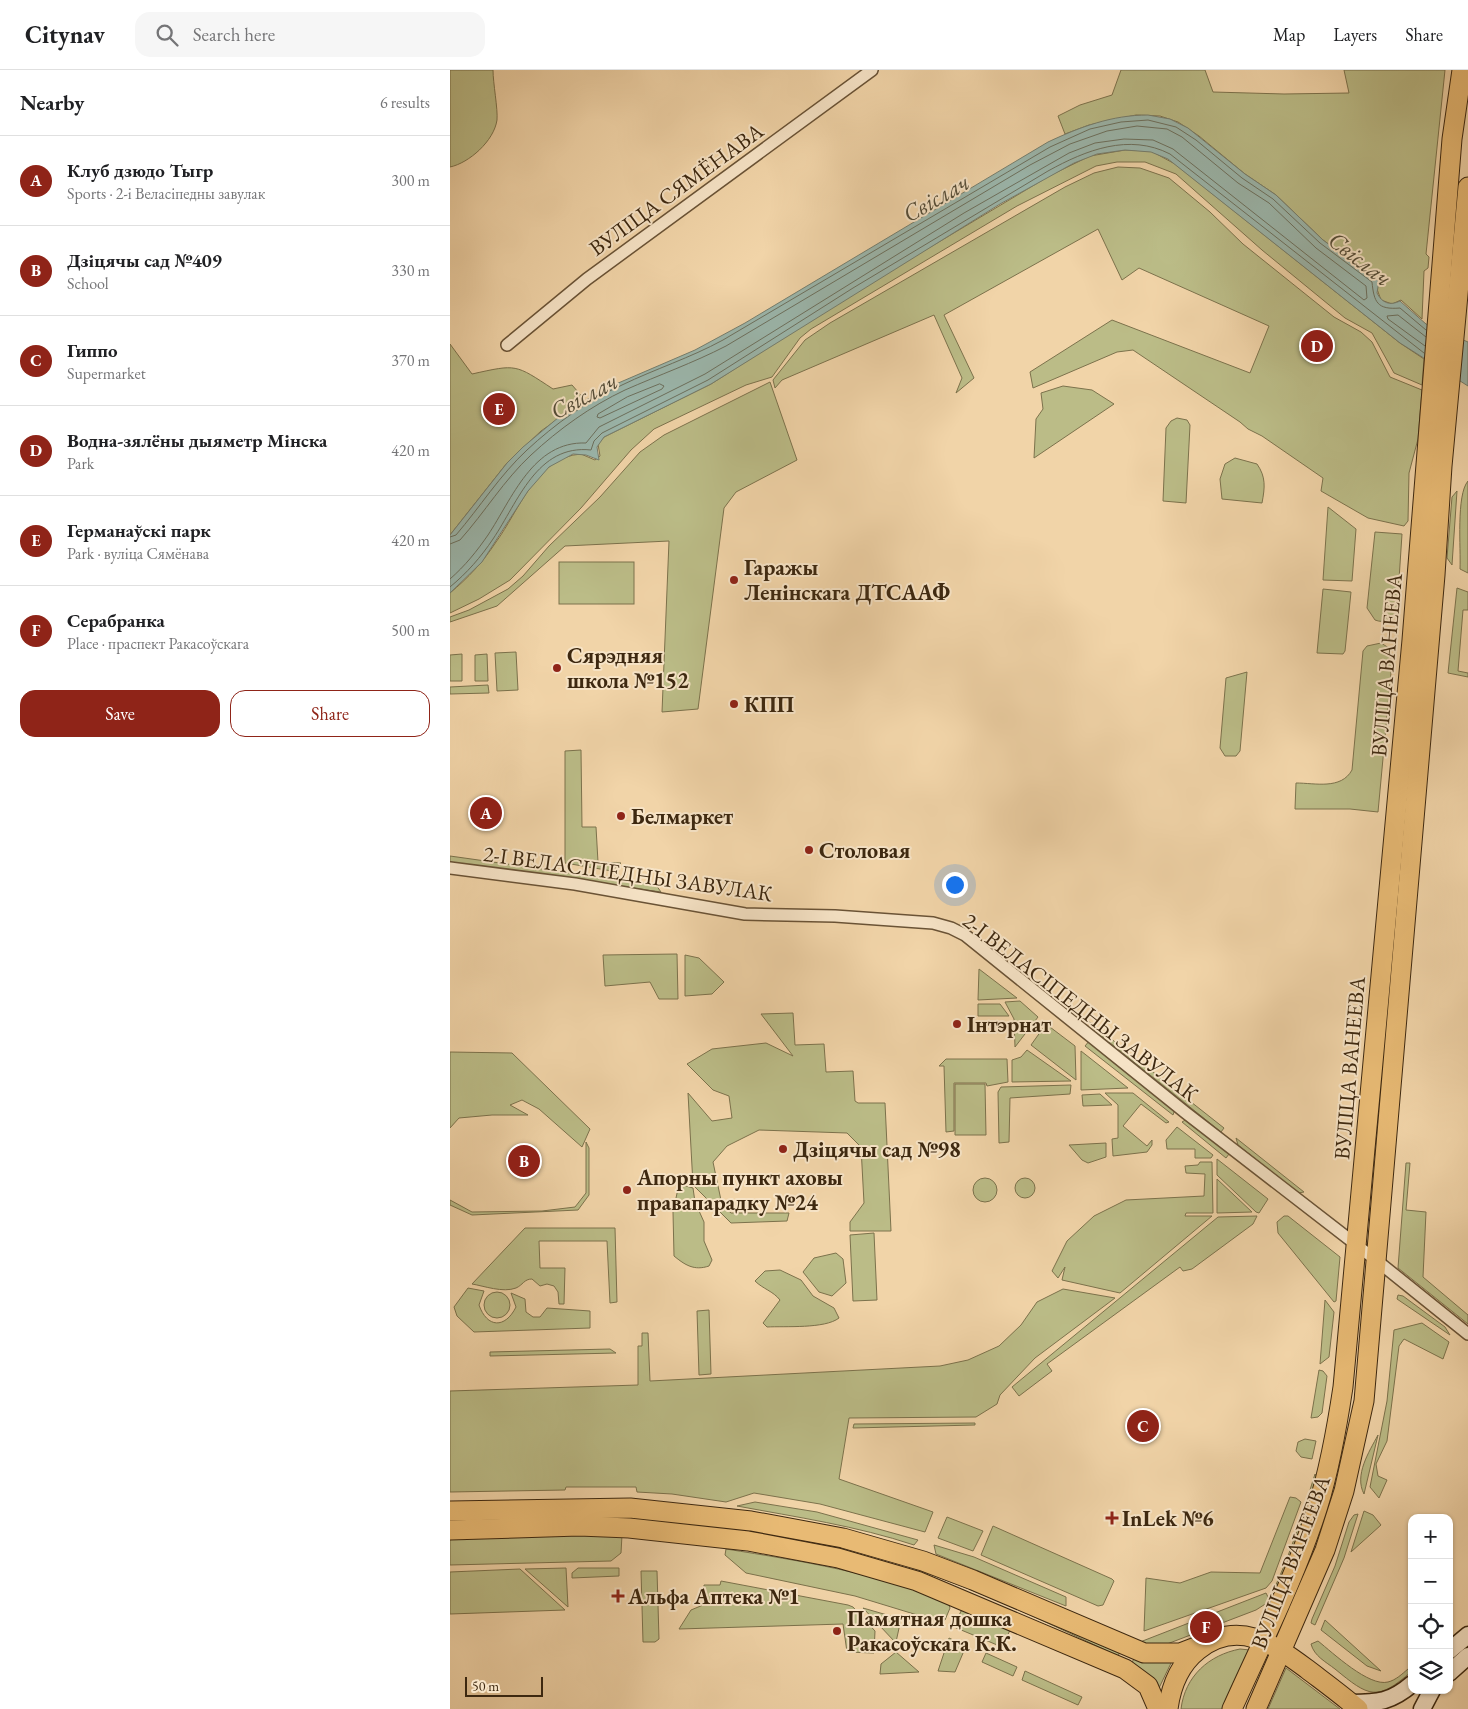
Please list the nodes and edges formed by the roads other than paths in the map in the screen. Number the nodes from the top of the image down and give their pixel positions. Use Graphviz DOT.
graph roads {
  1 [pos="872,70"];
  2 [pos="1462,70"];
  3 [pos="1468,187"];
  4 [pos="1448,300"];
  5 [pos="507,345"];
  6 [pos="1420,641"];
  7 [pos="450,868"];
  8 [pos="1368,1112"];
  9 [pos="1389,1115"];
  10 [pos="1356,1244"];
  11 [pos="1376,1260"];
  12 [pos="1468,1334"];
  13 [pos="450,1511"];
  14 [pos="450,1530"];
  15 [pos="1468,1635"];
  16 [pos="1263,1640"];
  17 [pos="1206,1643"];
  18 [pos="1451,1649"];
  19 [pos="1283,1652"];
  20 [pos="1468,1656"];
  21 [pos="1453,1669"];
  22 [pos="1408,1688"];
  23 [pos="1430,1694"];
  24 [pos="1355,1706"];
  25 [pos="1158,1709"];
  26 [pos="1168,1709"];
  27 [pos="1232,1709"];
  28 [pos="1256,1709"];
  29 [pos="1422,1709"];
  1 -- 5 [label="street, ВУЛІЦА СЯМЁНАВА"];
  2 -- 4 [label="main road"];
  3 -- 4 [label="main road"];
  4 -- 6 [label="main road, ВУЛІЦА ВАНЕЕВА"];
  6 -- 8 [label="main road, ВУЛІЦА ВАНЕЕВА"];
  6 -- 9 [label="main road, ВУЛІЦА ВАНЕЕВА"];
  7 -- 10 [label="street, 2-І ВЕЛАСІПЕДНЫ ЗАВУЛАК"];
  8 -- 9 [label="street"];
  8 -- 10 [label="main road, ВУЛІЦА ВАНЕЕВА"];
  9 -- 11 [label="main road, ВУЛІЦА ВАНЕЕВА"];
  10 -- 11 [label="street, 2-І ВЕЛАСІПЕДНЫ ЗАВУЛАК"];
  10 -- 16 [label="main road, ВУЛІЦА ВАНЕЕВА"];
  11 -- 12 [label="street, 2-І ВЕЛАСІПЕДНЫ ЗАВУЛАК"];
  11 -- 19 [label="main road, ВУЛІЦА ВАНЕЕВА"];
  13 -- 17 [label="main road"];
  14 -- 25 [label="main road"];
  15 -- 18 [label="main road"];
  16 -- 17 [label="main road"];
  16 -- 19 [label="main road"];
  16 -- 27 [label="main road, ВУЛІЦА ВАНЕЕВА"];
  17 -- 26 [label="main road"];
  19 -- 24 [label="main road"];
  19 -- 28 [label="main road, ВУЛІЦА ВАНЕЕВА"];
  20 -- 21 [label="main road"];
  22 -- 24 [label="main road"];
  23 -- 29 [label="main road"];
}
